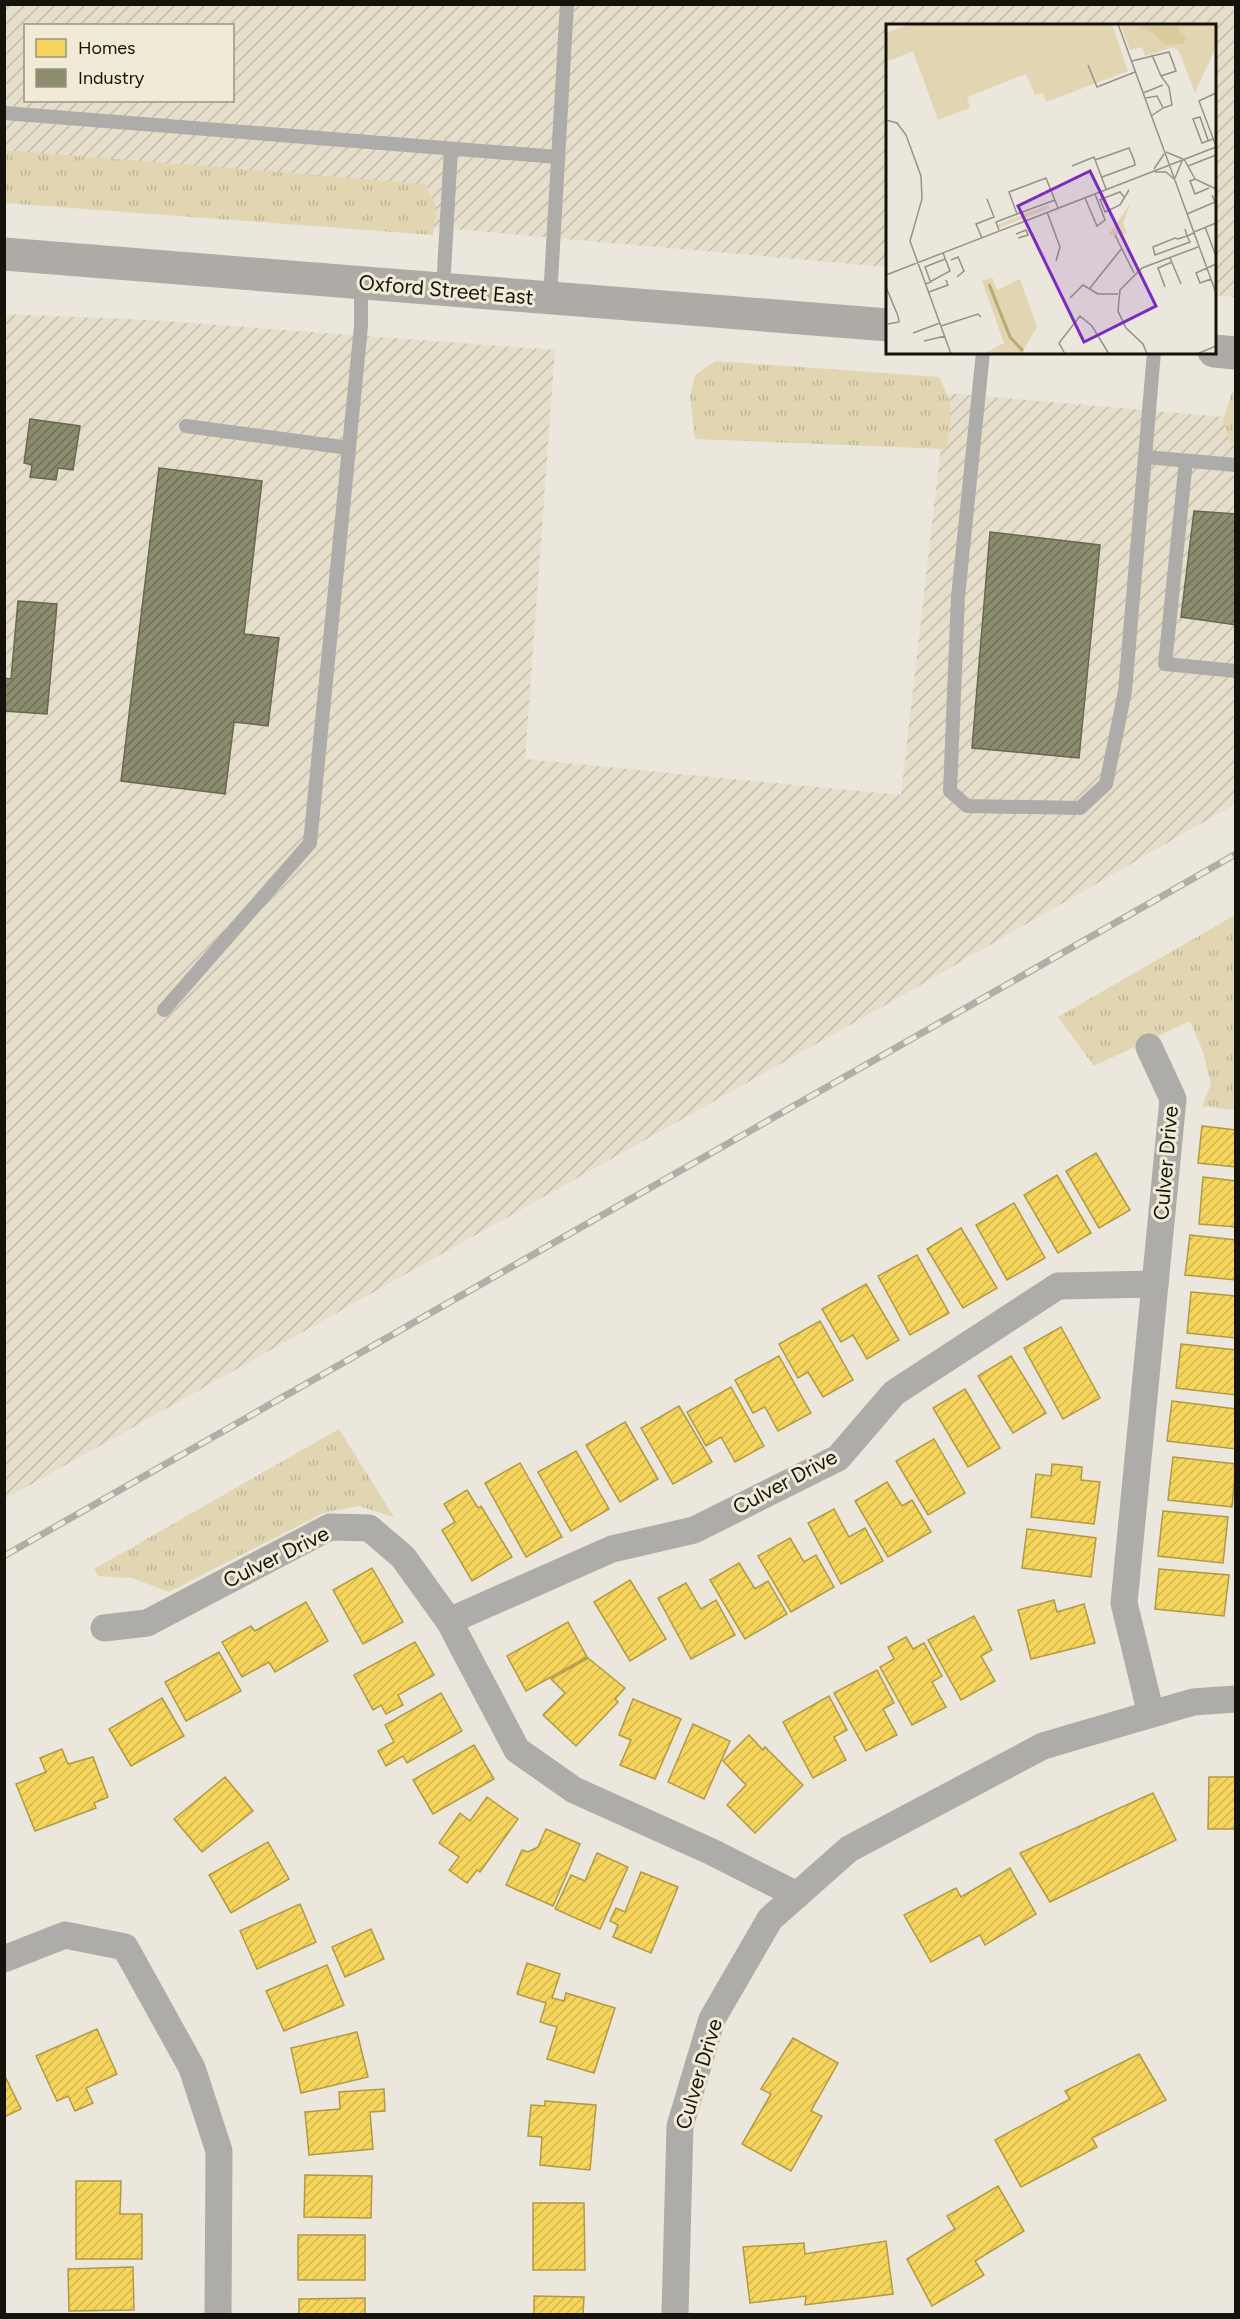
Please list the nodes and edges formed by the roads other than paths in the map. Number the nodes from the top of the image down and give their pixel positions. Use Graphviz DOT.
graph roads {
  1 [pos="567,4"];
  2 [pos="4,113"];
  3 [pos="451,149"];
  4 [pos="558,157"];
  5 [pos="4,254"];
  6 [pos="361,283"];
  7 [pos="443,290"];
  8 [pos="550,298"];
  9 [pos="886,325"];
  10 [pos="1216,351"];
  11 [pos="1236,353"];
  12 [pos="983,354"];
  13 [pos="1154,354"];
  14 [pos="186,426"];
  15 [pos="349,448"];
  16 [pos="1145,457"];
  17 [pos="1186,461"];
  18 [pos="1236,465"];
  19 [pos="1236,671"];
  20 [pos="164,1010"];
  21 [pos="1149,1047"];
  22 [pos="1155,1284"];
  23 [pos="449,1621"];
  24 [pos="104,1628"];
  25 [pos="1236,1699"];
  26 [pos="1151,1714"];
  27 [pos="797,1895"];
  28 [pos="4,1959"];
  29 [pos="218,2314"];
  30 [pos="675,2314"];
  1 -- 4 [label="lane"];
  2 -- 3 [label="lane"];
  3 -- 4 [label="lane"];
  3 -- 7 [label="lane"];
  4 -- 8 [label="lane"];
  5 -- 6 [label="main road, Oxford Street East"];
  6 -- 7 [label="main road, Oxford Street East"];
  6 -- 15 [label="lane"];
  7 -- 8 [label="main road, Oxford Street East"];
  8 -- 9 [label="main road, Oxford Street East"];
  10 -- 11 [label="main road"];
  12 -- 16 [label="lane"];
  13 -- 16 [label="lane"];
  14 -- 15 [label="lane"];
  15 -- 20 [label="lane"];
  16 -- 17 [label="lane"];
  17 -- 18 [label="lane"];
  17 -- 19 [label="lane"];
  21 -- 22 [label="street, Culver Drive"];
  22 -- 23 [label="street, Culver Drive"];
  22 -- 26 [label="street, Culver Drive"];
  23 -- 24 [label="street, Culver Drive"];
  23 -- 27 [label="street, Culver Drive"];
  25 -- 26 [label="street, Culver Drive"];
  26 -- 27 [label="street, Culver Drive"];
  27 -- 30 [label="street, Culver Drive"];
  28 -- 29 [label="street"];
}
